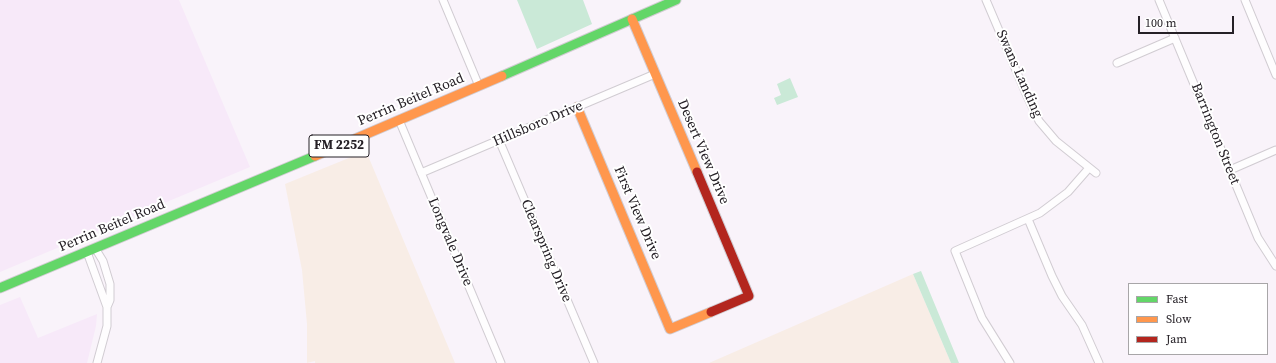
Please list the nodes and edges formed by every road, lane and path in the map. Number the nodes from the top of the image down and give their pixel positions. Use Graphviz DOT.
graph roads {
  1 [pos="443,0"];
  2 [pos="676,0"];
  3 [pos="986,0"];
  4 [pos="1159,0"];
  5 [pos="1245,0"];
  6 [pos="632,19"];
  7 [pos="1175,38"];
  8 [pos="1117,63"];
  9 [pos="655,74"];
  10 [pos="1276,75"];
  11 [pos="479,86"];
  12 [pos="577,107"];
  13 [pos="399,120"];
  14 [pos="500,140"];
  15 [pos="1276,150"];
  16 [pos="1089,168"];
  17 [pos="1230,170"];
  18 [pos="421,173"];
  19 [pos="1096,173"];
  20 [pos="1028,220"];
  21 [pos="91,250"];
  22 [pos="1276,266"];
  23 [pos="0,288"];
  24 [pos="106,308"];
  25 [pos="670,329"];
  26 [pos="97,363"];
  27 [pos="501,363"];
  28 [pos="594,363"];
  29 [pos="1010,363"];
  30 [pos="1099,363"];
  1 -- 11 [label="street"];
  2 -- 6 [label="main road, Perrin Beitel Road / FM 2252"];
  3 -- 16 [label="street, Swans Landing"];
  4 -- 7 [label="street, Barrington Street"];
  5 -- 10 [label="street"];
  6 -- 9 [label="main road, Desert View Drive"];
  6 -- 11 [label="main road, Perrin Beitel Road / FM 2252"];
  7 -- 8 [label="street"];
  7 -- 17 [label="street, Barrington Street"];
  9 -- 12 [label="street, Hillsboro Drive"];
  9 -- 25 [label="main road, Desert View Drive"];
  11 -- 13 [label="main road, Perrin Beitel Road / FM 2252"];
  12 -- 14 [label="street, Hillsboro Drive"];
  12 -- 25 [label="main road, First View Drive"];
  13 -- 18 [label="street, Longvale Drive"];
  13 -- 21 [label="main road, Perrin Beitel Road / FM 2252"];
  14 -- 18 [label="street, Hillsboro Drive"];
  14 -- 28 [label="street, Clearspring Drive"];
  15 -- 17 [label="street"];
  16 -- 19 [label="street, Swans Landing"];
  16 -- 20 [label="street"];
  17 -- 22 [label="street, Barrington Street"];
  18 -- 27 [label="street, Longvale Drive"];
  20 -- 29 [label="street"];
  20 -- 30 [label="street"];
  21 -- 23 [label="main road, Perrin Beitel Road / FM 2252"];
  21 -- 24 [label="street"];
  21 -- 24 [label="street"];
  24 -- 26 [label="street"];
}
